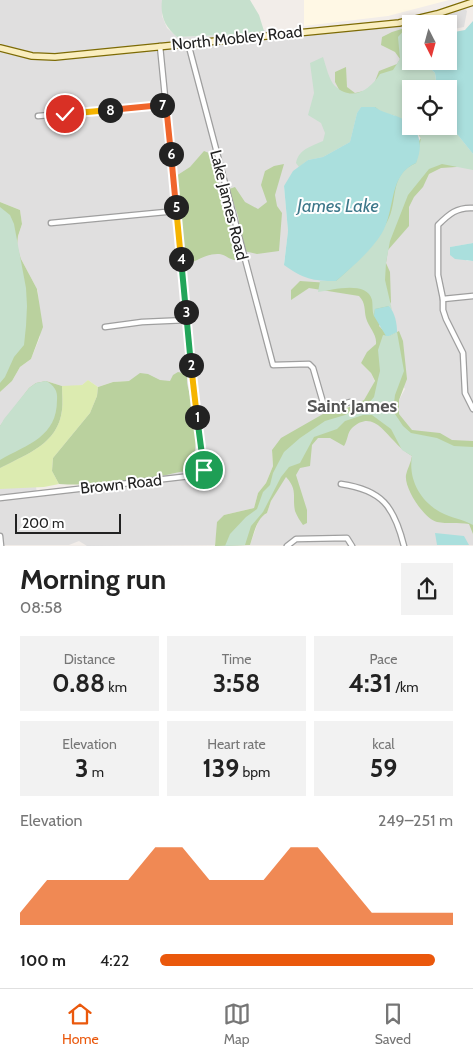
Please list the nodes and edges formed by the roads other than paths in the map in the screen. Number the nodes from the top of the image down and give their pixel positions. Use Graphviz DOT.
graph roads {
  1 [pos="473,2"];
  2 [pos="188,43"];
  3 [pos="160,46"];
  4 [pos="0,48"];
  5 [pos="166,105"];
  6 [pos="38,116"];
  7 [pos="473,208"];
  8 [pos="176,211"];
  9 [pos="51,223"];
  10 [pos="473,296"];
  11 [pos="444,299"];
  12 [pos="187,320"];
  13 [pos="105,327"];
  14 [pos="350,402"];
  15 [pos="473,409"];
  16 [pos="340,484"];
  17 [pos="0,498"];
  18 [pos="0,536"];
  19 [pos="1,546"];
  20 [pos="287,546"];
  21 [pos="352,546"];
  22 [pos="404,546"];
  1 -- 2 [label="street, North Mobley Road"];
  2 -- 3 [label="street, North Mobley Road"];
  2 -- 14 [label="street, Lake James Road"];
  3 -- 4 [label="street, North Mobley Road"];
  3 -- 5 [label="street, Brown Road"];
  5 -- 6 [label="street"];
  5 -- 8 [label="street, Brown Road"];
  7 -- 11 [label="street"];
  8 -- 9 [label="street"];
  8 -- 12 [label="street, Brown Road"];
  10 -- 11 [label="street"];
  11 -- 15 [label="street"];
  12 -- 13 [label="street"];
  12 -- 17 [label="street, Brown Road"];
  16 -- 22 [label="street"];
  18 -- 19 [label="street"];
  20 -- 21 [label="street"];
}
